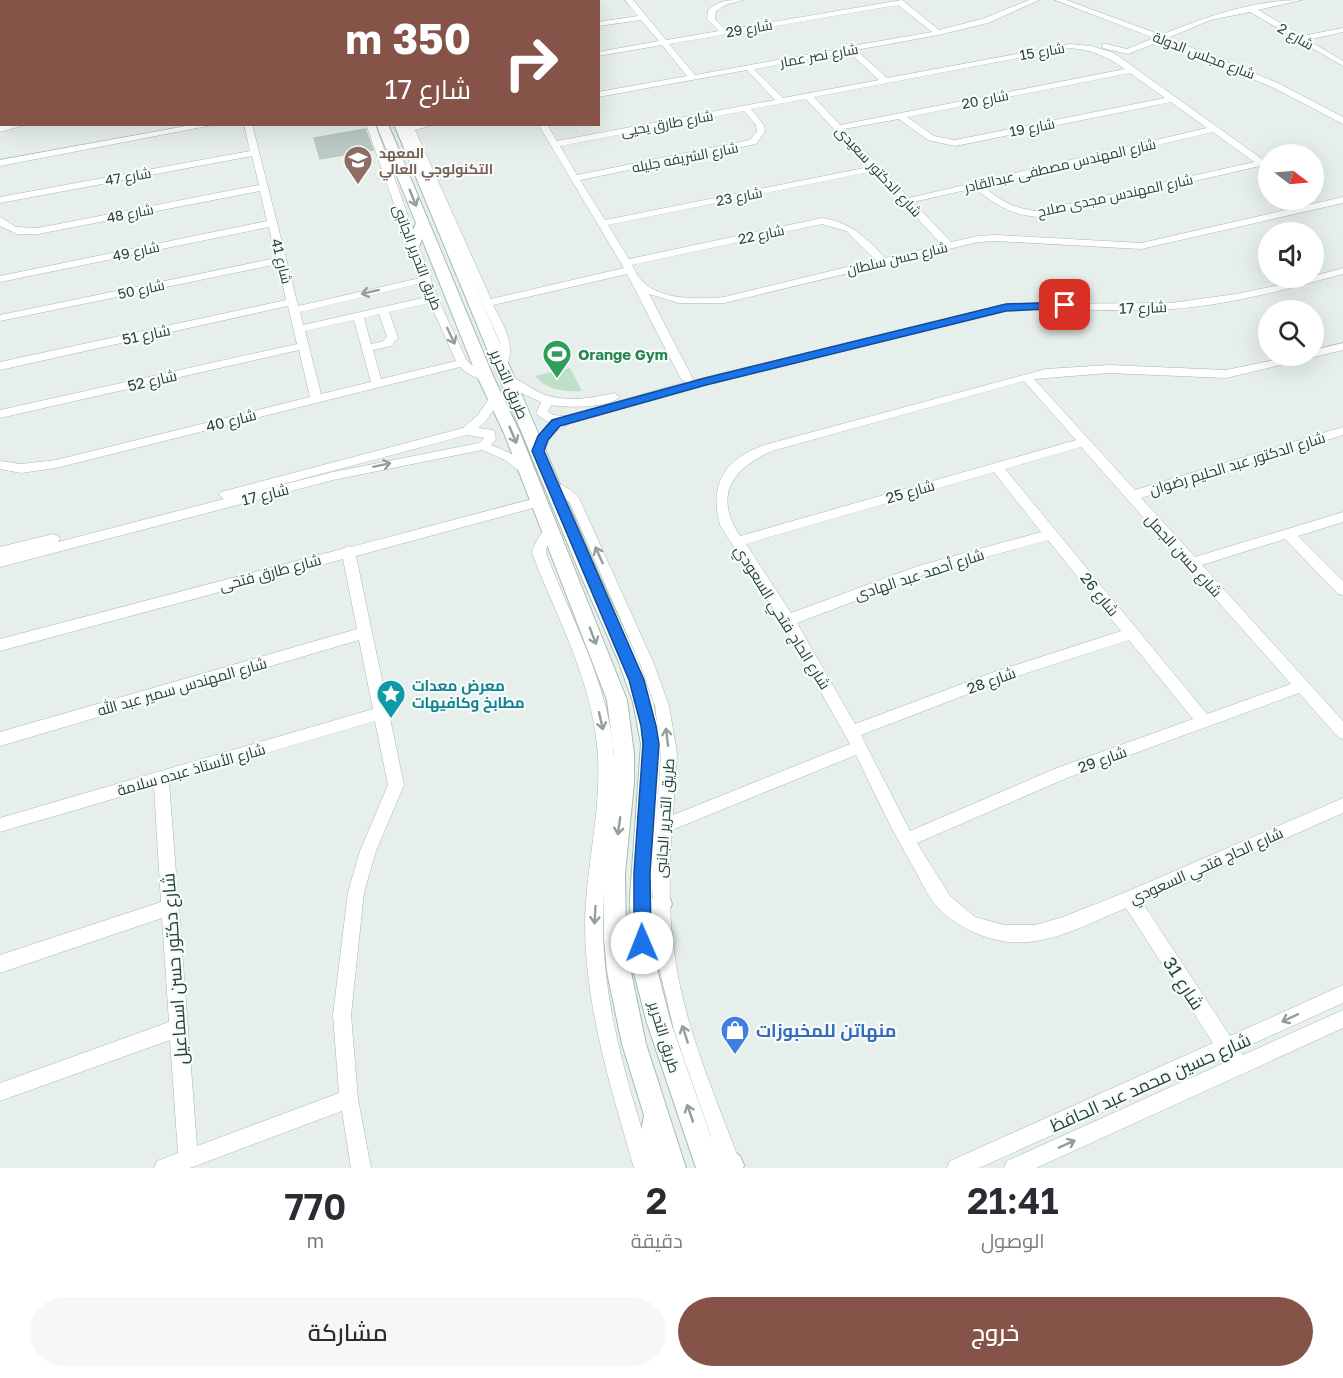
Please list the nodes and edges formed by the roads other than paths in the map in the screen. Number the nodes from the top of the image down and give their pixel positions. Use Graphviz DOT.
graph roads {
  1 [pos="629,0"];
  2 [pos="739,0"];
  3 [pos="1022,0"];
  4 [pos="1035,0"];
  5 [pos="1059,0"];
  6 [pos="1071,0"];
  7 [pos="1298,0"];
  8 [pos="899,1"];
  9 [pos="1250,9"];
  10 [pos="644,17"];
  11 [pos="600,24"];
  12 [pos="1343,30"];
  13 [pos="724,32"];
  14 [pos="936,32"];
  15 [pos="1163,38"];
  16 [pos="1300,39"];
  17 [pos="664,42"];
  18 [pos="848,47"];
  19 [pos="1093,49"];
  20 [pos="600,54"];
  21 [pos="1342,62"];
  22 [pos="749,68"];
  23 [pos="1131,70"];
  24 [pos="691,76"];
  25 [pos="885,81"];
  26 [pos="600,89"];
  27 [pos="600,95"];
  28 [pos="808,96"];
  29 [pos="1172,99"];
  30 [pos="781,101"];
  31 [pos="746,108"];
  32 [pos="900,115"];
  33 [pos="1343,115"];
  34 [pos="1343,121"];
  35 [pos="203,126"];
  36 [pos="248,126"];
  37 [pos="372,126"];
  38 [pos="383,126"];
  39 [pos="406,126"];
  40 [pos="543,126"];
  41 [pos="838,128"];
  42 [pos="1214,129"];
  43 [pos="554,144"];
  44 [pos="255,153"];
  45 [pos="403,155"];
  46 [pos="1258,161"];
  47 [pos="0,163"];
  48 [pos="1258,167"];
  49 [pos="876,168"];
  50 [pos="574,178"];
  51 [pos="977,184"];
  52 [pos="264,187"];
  53 [pos="0,200"];
  54 [pos="1343,200"];
  55 [pos="907,201"];
  56 [pos="1324,201"];
  57 [pos="1284,210"];
  58 [pos="0,220"];
  59 [pos="423,222"];
  60 [pos="273,223"];
  61 [pos="602,223"];
  62 [pos="451,235"];
  63 [pos="413,246"];
  64 [pos="949,246"];
  65 [pos="282,260"];
  66 [pos="883,262"];
  67 [pos="1343,264"];
  68 [pos="628,267"];
  69 [pos="1324,269"];
  70 [pos="1343,272"];
  71 [pos="0,279"];
  72 [pos="427,279"];
  73 [pos="638,283"];
  74 [pos="1258,285"];
  75 [pos="460,290"];
  76 [pos="433,298"];
  77 [pos="293,306"];
  78 [pos="475,307"];
  79 [pos="383,309"];
  80 [pos="358,315"];
  81 [pos="0,318"];
  82 [pos="299,328"];
  83 [pos="303,346"];
  84 [pos="367,348"];
  85 [pos="1340,351"];
  86 [pos="1324,353"];
  87 [pos="462,363"];
  88 [pos="0,366"];
  89 [pos="1262,366"];
  90 [pos="505,371"];
  91 [pos="485,376"];
  92 [pos="1026,377"];
  93 [pos="687,379"];
  94 [pos="377,384"];
  95 [pos="496,397"];
  96 [pos="316,398"];
  97 [pos="547,402"];
  98 [pos="0,414"];
  99 [pos="568,418"];
  100 [pos="467,430"];
  101 [pos="1343,431"];
  102 [pos="1084,442"];
  103 [pos="483,446"];
  104 [pos="538,451"];
  105 [pos="0,465"];
  106 [pos="996,467"];
  107 [pos="526,470"];
  108 [pos="554,488"];
  109 [pos="1131,496"];
  110 [pos="540,502"];
  111 [pos="1343,517"];
  112 [pos="552,531"];
  113 [pos="1050,534"];
  114 [pos="1288,534"];
  115 [pos="737,542"];
  116 [pos="348,551"];
  117 [pos="0,552"];
  118 [pos="0,562"];
  119 [pos="1191,563"];
  120 [pos="579,574"];
  121 [pos="1343,590"];
  122 [pos="602,600"];
  123 [pos="581,604"];
  124 [pos="788,620"];
  125 [pos="364,633"];
  126 [pos="1132,633"];
  127 [pos="0,645"];
  128 [pos="1302,686"];
  129 [pos="382,713"];
  130 [pos="1204,722"];
  131 [pos="852,732"];
  132 [pos="1343,732"];
  133 [pos="0,739"];
  134 [pos="860,747"];
  135 [pos="161,778"];
  136 [pos="1343,805"];
  137 [pos="0,825"];
  138 [pos="663,826"];
  139 [pos="906,840"];
  140 [pos="1130,899"];
  141 [pos="661,904"];
  142 [pos="170,907"];
  143 [pos="642,943"];
  144 [pos="0,964"];
  145 [pos="1343,994"];
  146 [pos="1343,1019"];
  147 [pos="178,1028"];
  148 [pos="1225,1048"];
  149 [pos="1239,1066"];
  150 [pos="0,1092"];
  151 [pos="349,1099"];
  152 [pos="656,1113"];
  153 [pos="1011,1145"];
  154 [pos="188,1159"];
  155 [pos="719,1162"];
  156 [pos="1020,1167"];
  157 [pos="164,1168"];
  158 [pos="361,1168"];
  159 [pos="646,1168"];
  160 [pos="673,1168"];
  161 [pos="957,1168"];
  1 -- 10 [label="street"];
  2 -- 13 [label="street"];
  3 -- 14 [label="street, شارع نصر عمار"];
  4 -- 14 [label="street, شارع نصر عمار"];
  5 -- 15 [label="street, شارع مجلس الدولة"];
  6 -- 15 [label="street, شارع مجلس الدولة"];
  7 -- 9 [label="street, شارع 2"];
  8 -- 13 [label="street, شارع 29"];
  8 -- 14 [label="street"];
  9 -- 15 [label="street, شارع 2"];
  9 -- 16 [label="street, شارع 2"];
  10 -- 11 [label="street"];
  10 -- 17 [label="street"];
  12 -- 16 [label="street"];
  13 -- 17 [label="street, شارع 29"];
  14 -- 18 [label="street, شارع نصر عمار"];
  15 -- 19 [label="street, شارع 2"];
  15 -- 33 [label="street, شارع مجلس الدولة"];
  15 -- 34 [label="street, شارع مجلس الدولة"];
  16 -- 21 [label="street, شارع 2"];
  17 -- 20 [label="street, شارع 29"];
  17 -- 24 [label="street"];
  18 -- 22 [label="street, شارع نصر عمار"];
  18 -- 24 [label="street, شارع نصر عمار"];
  18 -- 25 [label="street"];
  19 -- 23 [label="street, شارع 15"];
  19 -- 25 [label="street, شارع 15"];
  22 -- 24 [label="street, شارع نصر عمار"];
  22 -- 30 [label="street"];
  23 -- 29 [label="street, شارع 15"];
  23 -- 32 [label="street, شارع 20"];
  24 -- 26 [label="street, شارع نصر عمار"];
  24 -- 27 [label="street, شارع نصر عمار"];
  25 -- 28 [label="street, شارع 15"];
  28 -- 30 [label="street, شارع 15"];
  28 -- 41 [label="street, شارع الدكتور سعيدى"];
  29 -- 32 [label="street, شارع 19"];
  29 -- 42 [label="street, شارع 15"];
  30 -- 31 [label="street, شارع طارق يحيى"];
  31 -- 43 [label="street, شارع طارق يحيى"];
  31 -- 50 [label="street, شارع الشريفه جليله"];
  32 -- 41 [label="street, شارع 20"];
  35 -- 47 [label="street"];
  36 -- 44 [label="street, شارع 41"];
  37 -- 45 [label="street, طريق التحرير الجانبى"];
  38 -- 45 [label="street, طريق التحرير"];
  39 -- 45 [label="street, طريق التحرير"];
  40 -- 43 [label="street"];
  41 -- 49 [label="street, شارع الدكتور سعيدى"];
  42 -- 46 [label="street, شارع 15"];
  42 -- 51 [label="street, شارع المهندس مصطفى عبدالقادر"];
  43 -- 50 [label="street"];
  44 -- 52 [label="street, شارع 41"];
  44 -- 53 [label="street, شارع 47"];
  45 -- 59 [label="street, طريق التحرير, one-way"];
  45 -- 62 [label="street, طريق التحرير"];
  45 -- 63 [label="street, طريق التحرير الجانبى"];
  48 -- 51 [label="street, شارع المهندس مجدى صلاح"];
  49 -- 55 [label="street, شارع الدكتور سعيدى"];
  49 -- 61 [label="street, شارع 23"];
  50 -- 61 [label="street"];
  51 -- 55 [label="street, شارع المهندس مصطفى عبدالقادر"];
  52 -- 58 [label="street, شارع 48"];
  52 -- 60 [label="street, شارع 41"];
  54 -- 56 [label="street, شارع حسن سلطان"];
  55 -- 64 [label="street, شارع الدكتور سعيدى"];
  57 -- 64 [label="street, شارع حسن سلطان"];
  59 -- 63 [label="street"];
  59 -- 75 [label="street, طريق التحرير"];
  60 -- 65 [label="street, شارع 41"];
  60 -- 71 [label="street, شارع 49"];
  61 -- 68 [label="street"];
  62 -- 75 [label="street, طريق التحرير"];
  62 -- 78 [label="street"];
  63 -- 72 [label="street, طريق التحرير الجانبى"];
  64 -- 66 [label="street, شارع حسن سلطان"];
  65 -- 77 [label="street, شارع 41"];
  65 -- 81 [label="street, شارع 50"];
  66 -- 68 [label="street, شارع 22"];
  66 -- 73 [label="street, شارع حسن سلطان"];
  67 -- 69 [label="street"];
  68 -- 73 [label="street"];
  68 -- 78 [label="street, شارع 22"];
  70 -- 99 [label="street, شارع 17"];
  72 -- 76 [label="street, طريق التحرير الجانبى"];
  72 -- 77 [label="street, شارع 51, one-way"];
  73 -- 93 [label="street"];
  74 -- 93 [label="street, شارع 17"];
  75 -- 78 [label="street, طريق التحرير"];
  76 -- 79 [label="street"];
  76 -- 87 [label="street, طريق التحرير الجانبى, one-way"];
  77 -- 82 [label="street, شارع 41"];
  77 -- 88 [label="street, شارع 51"];
  78 -- 90 [label="street, طريق التحرير"];
  78 -- 91 [label="street, طريق التحرير"];
  79 -- 80 [label="street"];
  79 -- 84 [label="street"];
  80 -- 82 [label="street"];
  80 -- 84 [label="street"];
  82 -- 83 [label="street, شارع 41"];
  83 -- 96 [label="street, شارع 41"];
  83 -- 98 [label="street, شارع 52"];
  84 -- 94 [label="street"];
  85 -- 86 [label="street"];
  87 -- 91 [label="street"];
  87 -- 94 [label="street, شارع 40"];
  89 -- 92 [label="street, شارع الحاج فتحي السعودي"];
  90 -- 97 [label="street, شارع 17"];
  90 -- 104 [label="street, طريق التحرير"];
  91 -- 95 [label="street, طريق التحرير"];
  92 -- 102 [label="street, شارع حسن الجمل"];
  92 -- 115 [label="street, شارع الحاج فتحي السعودي"];
  93 -- 97 [label="street, شارع 17"];
  94 -- 96 [label="street, شارع 40"];
  95 -- 100 [label="street"];
  95 -- 107 [label="street, طريق التحرير, one-way"];
  96 -- 105 [label="street, شارع 40"];
  97 -- 99 [label="street"];
  99 -- 104 [label="street, شارع 17"];
  100 -- 103 [label="street"];
  100 -- 117 [label="street, شارع 17"];
  101 -- 109 [label="street, شارع الدكتور عبد الحليم رضوان"];
  102 -- 106 [label="street, شارع 25"];
  102 -- 109 [label="street, شارع حسن الجمل"];
  103 -- 107 [label="street"];
  118 -- 103 [label="street, شارع 17, one-way"];
  104 -- 108 [label="street, طريق التحرير"];
  106 -- 113 [label="street, شارع 26"];
  106 -- 115 [label="street, شارع 25"];
  107 -- 110 [label="street, طريق التحرير"];
  108 -- 120 [label="street, طريق التحرير"];
  138 -- 108 [label="street, طريق التحرير الجانبى, one-way"];
  109 -- 119 [label="street, شارع حسن الجمل"];
  110 -- 112 [label="street, طريق التحرير"];
  110 -- 116 [label="street, شارع طارق فتحى"];
  111 -- 114 [label="street"];
  112 -- 120 [label="street, طريق التحرير"];
  112 -- 159 [label="street, one-way"];
  113 -- 124 [label="street, شارع أحمد عبد الهادى"];
  113 -- 126 [label="street, شارع 26"];
  114 -- 119 [label="street"];
  114 -- 121 [label="street"];
  115 -- 124 [label="street, شارع الحاج فتحي السعودي"];
  116 -- 125 [label="street"];
  116 -- 127 [label="street, شارع طارق فتحى"];
  119 -- 128 [label="street, شارع حسن الجمل"];
  120 -- 122 [label="street, طريق التحرير"];
  120 -- 123 [label="street, طريق التحرير"];
  122 -- 123 [label="street"];
  122 -- 143 [label="street, طريق التحرير"];
  123 -- 152 [label="street, طريق التحرير, one-way"];
  124 -- 131 [label="street, شارع الحاج فتحي السعودي"];
  125 -- 129 [label="street"];
  125 -- 133 [label="street, شارع المهندس سمير عبد الله"];
  126 -- 130 [label="street, شارع 26"];
  126 -- 131 [label="street, شارع 28"];
  128 -- 130 [label="street, شارع 29"];
  128 -- 132 [label="street, شارع حسن الجمل"];
  129 -- 135 [label="street, شارع الأستاذ عبده سلامة"];
  129 -- 151 [label="street"];
  130 -- 139 [label="street, شارع 29"];
  131 -- 134 [label="street, شارع الحاج فتحي السعودي"];
  134 -- 138 [label="street"];
  134 -- 139 [label="street, شارع الحاج فتحي السعودي"];
  135 -- 137 [label="street, شارع الأستاذ عبده سلامة"];
  135 -- 142 [label="street, شارع دكتور حسن اسماعيل"];
  136 -- 140 [label="street, شارع الحاج فتحي السعودي"];
  138 -- 141 [label="street, طريق التحرير الجانبى"];
  139 -- 140 [label="street, شارع الحاج فتحي السعودي"];
  140 -- 148 [label="street, شارع 31"];
  141 -- 143 [label="street"];
  155 -- 141 [label="street, طريق التحرير الجانبى, one-way"];
  142 -- 144 [label="street"];
  142 -- 147 [label="street, شارع دكتور حسن اسماعيل"];
  155 -- 143 [label="street, طريق التحرير, one-way"];
  145 -- 148 [label="street, شارع حسين محمد عبد الحافظ, one-way"];
  146 -- 149 [label="street, شارع حسين محمد عبد الحافظ"];
  147 -- 150 [label="street"];
  147 -- 154 [label="street, شارع دكتور حسن اسماعيل"];
  148 -- 149 [label="street, شارع 31"];
  148 -- 153 [label="street, شارع حسين محمد عبد الحافظ"];
  156 -- 149 [label="street, شارع حسين محمد عبد الحافظ, one-way"];
  151 -- 154 [label="street"];
  151 -- 158 [label="street"];
  152 -- 159 [label="street"];
  152 -- 160 [label="street, طريق التحرير"];
  153 -- 156 [label="street"];
  153 -- 161 [label="street, شارع حسين محمد عبد الحافظ"];
  154 -- 157 [label="street"];
}
